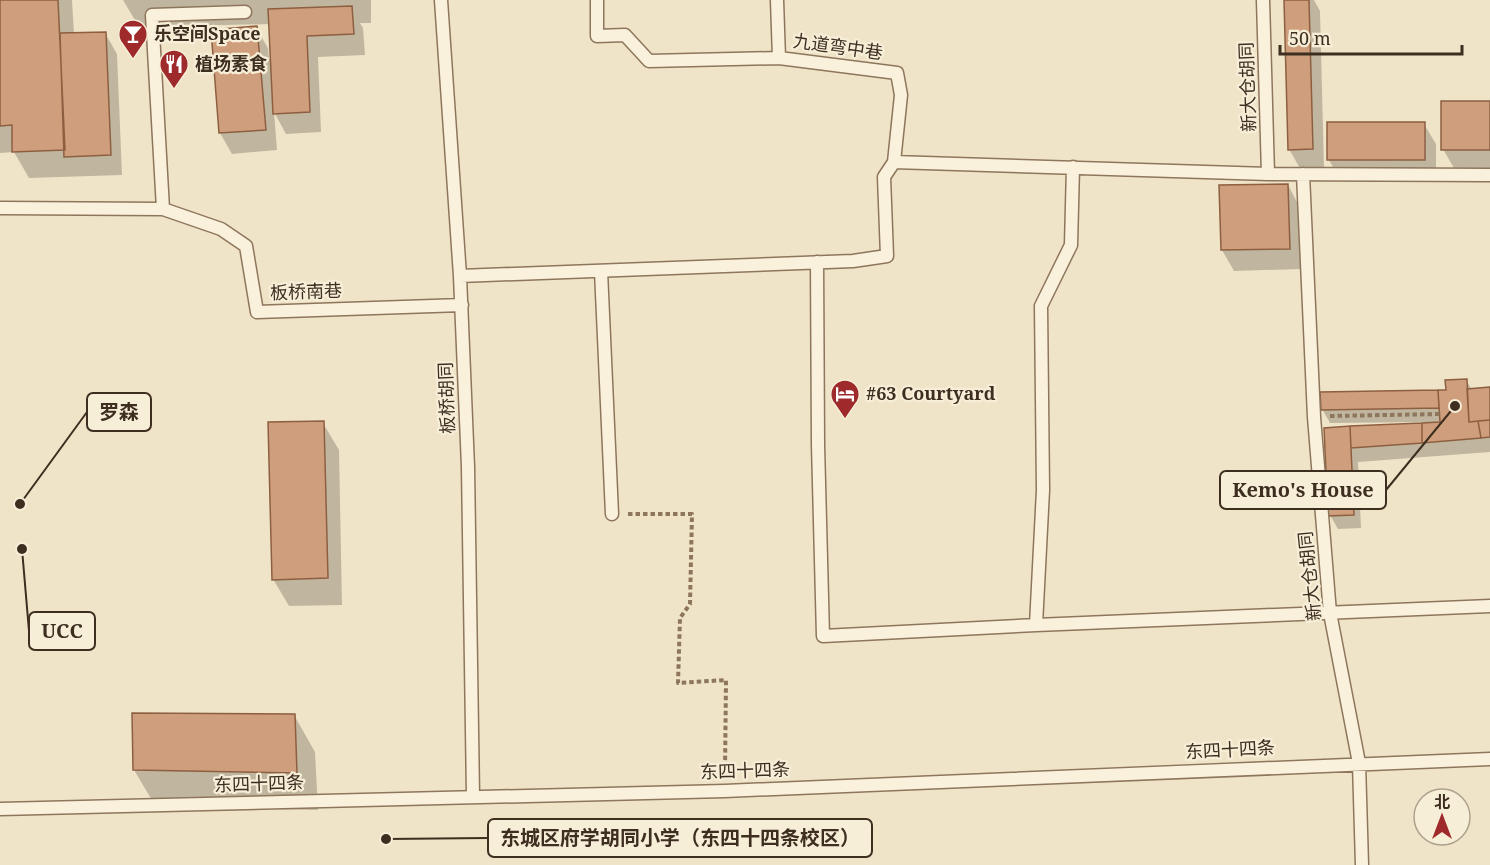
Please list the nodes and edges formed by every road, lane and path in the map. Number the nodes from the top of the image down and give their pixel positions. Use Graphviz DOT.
graph roads {
  1 [pos="441,0"];
  2 [pos="597,0"];
  3 [pos="777,0"];
  4 [pos="1263,0"];
  5 [pos="244,12"];
  6 [pos="779,58"];
  7 [pos="894,162"];
  8 [pos="1073,167"];
  9 [pos="1268,174"];
  10 [pos="1303,174"];
  11 [pos="1490,175"];
  12 [pos="0,208"];
  13 [pos="163,209"];
  14 [pos="817,262"];
  15 [pos="601,271"];
  16 [pos="460,276"];
  17 [pos="462,305"];
  18 [pos="1441,414"];
  19 [pos="1314,417"];
  20 [pos="612,514"];
  21 [pos="1490,606"];
  22 [pos="1330,614"];
  23 [pos="1036,625"];
  24 [pos="1490,759"];
  25 [pos="1359,763"];
  26 [pos="725,791"];
  27 [pos="473,796"];
  28 [pos="0,809"];
  29 [pos="1362,865"];
  1 -- 16 [label="lane, 板桥胡同"];
  2 -- 6 [label="lane"];
  3 -- 6 [label="lane, 九道弯中巷"];
  4 -- 9 [label="lane, 新大仓胡同"];
  5 -- 13 [label="lane"];
  6 -- 7 [label="lane, 九道弯中巷"];
  7 -- 8 [label="lane"];
  7 -- 14 [label="lane"];
  8 -- 9 [label="lane"];
  8 -- 23 [label="lane"];
  9 -- 10 [label="lane"];
  10 -- 11 [label="lane"];
  10 -- 19 [label="lane, 新大仓胡同"];
  12 -- 13 [label="lane, 板桥南巷"];
  13 -- 17 [label="lane, 板桥南巷"];
  14 -- 15 [label="lane"];
  14 -- 23 [label="lane"];
  15 -- 16 [label="lane"];
  15 -- 20 [label="lane"];
  16 -- 17 [label="lane, 板桥胡同"];
  17 -- 27 [label="lane, 板桥胡同"];
  18 -- 19 [label="path"];
  19 -- 22 [label="lane, 新大仓胡同"];
  20 -- 26 [label="path"];
  21 -- 22 [label="lane"];
  22 -- 23 [label="lane"];
  22 -- 25 [label="lane, 新大仓胡同"];
  24 -- 25 [label="lane, 东四十四条"];
  25 -- 26 [label="lane, 东四十四条"];
  25 -- 29 [label="lane, 新大仓胡同"];
  26 -- 27 [label="lane, 东四十四条"];
  27 -- 28 [label="lane, 东四十四条"];
}
